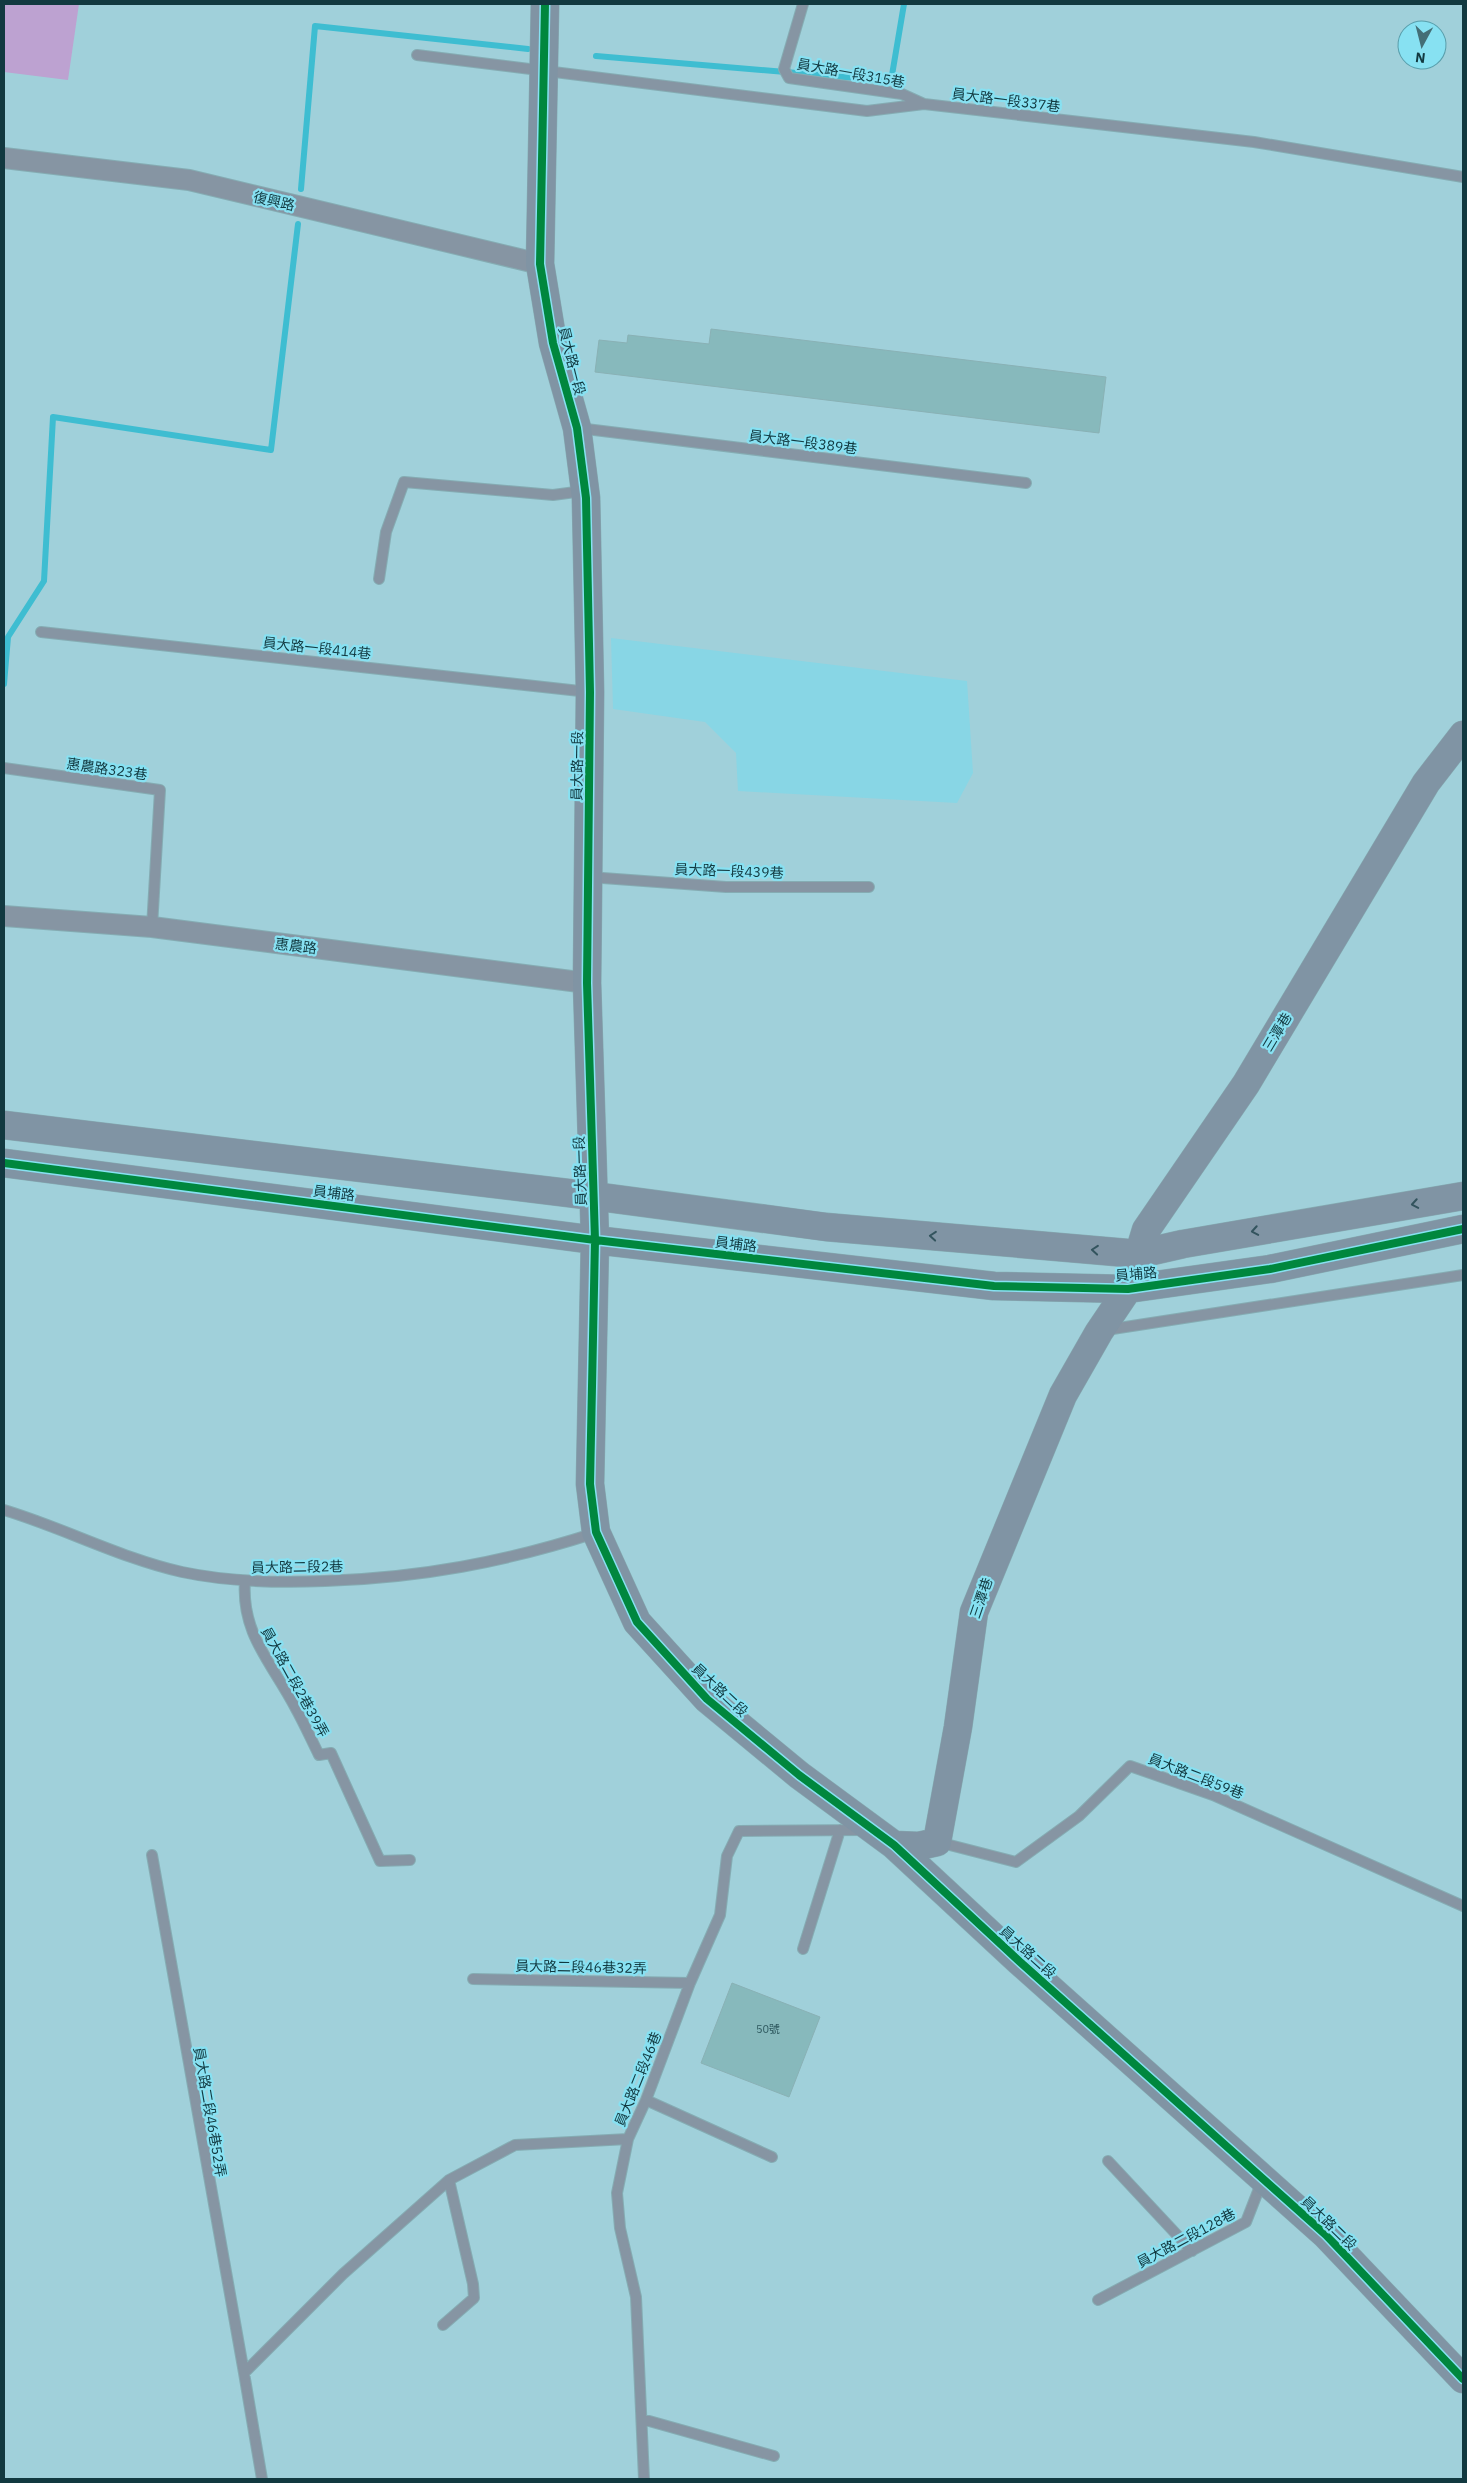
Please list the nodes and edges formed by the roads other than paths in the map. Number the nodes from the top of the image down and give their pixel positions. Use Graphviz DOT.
graph roads {
  1 [pos="545,4"];
  2 [pos="803,4"];
  3 [pos="417,54"];
  4 [pos="545,70"];
  5 [pos="924,104"];
  6 [pos="4,158"];
  7 [pos="1463,177"];
  8 [pos="540,264"];
  9 [pos="576,428"];
  10 [pos="1026,483"];
  11 [pos="585,490"];
  12 [pos="379,580"];
  13 [pos="40,632"];
  14 [pos="590,692"];
  15 [pos="1463,735"];
  16 [pos="4,768"];
  17 [pos="588,877"];
  18 [pos="869,887"];
  19 [pos="4,916"];
  20 [pos="152,927"];
  21 [pos="587,983"];
  22 [pos="4,1125"];
  23 [pos="4,1163"];
  24 [pos="594,1196"];
  25 [pos="1463,1196"];
  26 [pos="1463,1229"];
  27 [pos="595,1240"];
  28 [pos="1139,1254"];
  29 [pos="1463,1275"];
  30 [pos="1128,1289"];
  31 [pos="1098,1332"];
  32 [pos="4,1510"];
  33 [pos="596,1532"];
  34 [pos="245,1581"];
  35 [pos="840,1830"];
  36 [pos="871,1830"];
  37 [pos="937,1842"];
  38 [pos="894,1845"];
  39 [pos="152,1855"];
  40 [pos="410,1860"];
  41 [pos="1463,1906"];
  42 [pos="802,1949"];
  43 [pos="473,1979"];
  44 [pos="690,1983"];
  45 [pos="646,2100"];
  46 [pos="628,2139"];
  47 [pos="772,2157"];
  48 [pos="1108,2161"];
  49 [pos="1263,2179"];
  50 [pos="449,2180"];
  51 [pos="1192,2250"];
  52 [pos="1098,2300"];
  53 [pos="443,2325"];
  54 [pos="244,2373"];
  55 [pos="1463,2379"];
  56 [pos="642,2419"];
  57 [pos="774,2456"];
  58 [pos="262,2479"];
  59 [pos="644,2479"];
  1 -- 4 [label="street, 員大路一段"];
  2 -- 5 [label="lane, 員大路一段315巷"];
  3 -- 4 [label="lane, 員大路一段337巷"];
  4 -- 5 [label="lane, 員大路一段337巷"];
  4 -- 8 [label="street, 員大路一段"];
  5 -- 7 [label="lane, 員大路一段337巷"];
  6 -- 8 [label="street, 復興路"];
  8 -- 9 [label="street, 員大路一段"];
  9 -- 10 [label="lane, 員大路一段389巷"];
  9 -- 11 [label="street, 員大路一段"];
  11 -- 12 [label="lane"];
  11 -- 14 [label="street, 員大路一段"];
  13 -- 14 [label="lane, 員大路一段414巷"];
  14 -- 17 [label="street, 員大路一段"];
  15 -- 28 [label="street, 三潭巷"];
  16 -- 20 [label="lane, 惠農路323巷"];
  17 -- 18 [label="lane, 員大路一段439巷"];
  17 -- 21 [label="street, 員大路一段"];
  19 -- 20 [label="street, 惠農路"];
  20 -- 21 [label="street, 惠農路"];
  21 -- 24 [label="street, 員大路一段"];
  22 -- 24 [label="street, 員埔路"];
  23 -- 27 [label="street, 員埔路"];
  24 -- 27 [label="street, 員大路一段"];
  28 -- 24 [label="street, 員埔路, one-way"];
  25 -- 28 [label="street, 員埔路, one-way"];
  26 -- 30 [label="street, 員埔路"];
  27 -- 30 [label="street, 員埔路"];
  27 -- 33 [label="street, 員大路一段"];
  28 -- 30 [label="street, 三潭巷"];
  29 -- 31 [label="lane"];
  30 -- 31 [label="street, 三潭巷"];
  31 -- 37 [label="street, 三潭巷"];
  32 -- 34 [label="lane, 員大路二段2巷"];
  33 -- 34 [label="lane, 員大路二段2巷"];
  33 -- 36 [label="street, 員大路二段"];
  34 -- 40 [label="lane, 員大路二段2巷39弄"];
  35 -- 36 [label="lane, 員大路二段46巷"];
  35 -- 42 [label="lane"];
  35 -- 44 [label="lane, 員大路二段46巷"];
  36 -- 38 [label="street, 員大路二段"];
  37 -- 38 [label="street"];
  37 -- 41 [label="lane, 員大路二段59巷"];
  38 -- 49 [label="street, 員大路二段"];
  39 -- 54 [label="lane, 員大路二段46巷52弄"];
  43 -- 44 [label="lane, 員大路二段46巷32弄"];
  44 -- 45 [label="lane, 員大路二段46巷"];
  45 -- 46 [label="lane, 員大路二段46巷"];
  45 -- 47 [label="lane"];
  46 -- 50 [label="lane"];
  46 -- 56 [label="lane, 員大路二段46巷"];
  48 -- 51 [label="lane"];
  49 -- 51 [label="lane, 員大路二段128巷"];
  49 -- 55 [label="street, 員大路二段"];
  50 -- 53 [label="lane"];
  50 -- 54 [label="lane"];
  51 -- 52 [label="lane, 員大路二段128巷"];
  54 -- 58 [label="lane, 員大路二段46巷52弄"];
  56 -- 57 [label="lane"];
  56 -- 59 [label="lane, 員大路二段46巷"];
}
